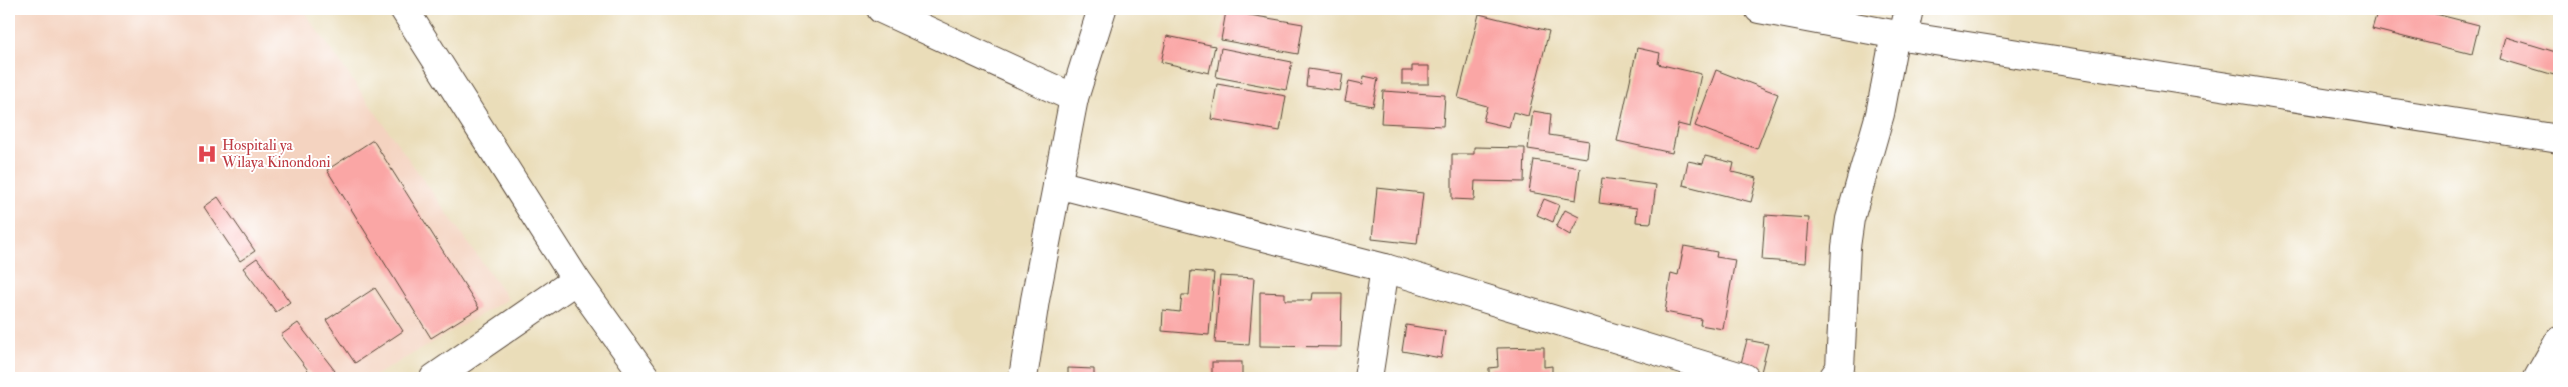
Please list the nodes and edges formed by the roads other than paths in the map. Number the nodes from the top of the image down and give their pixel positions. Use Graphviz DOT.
graph roads {
  1 [pos="404,9"];
  2 [pos="881,9"];
  3 [pos="1102,9"];
  4 [pos="1759,9"];
  5 [pos="1909,9"];
  6 [pos="1899,35"];
  7 [pos="1074,98"];
  8 [pos="2559,138"];
  9 [pos="1057,184"];
  10 [pos="1385,268"];
  11 [pos="576,280"];
  12 [pos="2559,341"];
  13 [pos="434,378"];
  14 [pos="646,378"];
  15 [pos="1023,378"];
  16 [pos="1368,378"];
  17 [pos="1745,378"];
  18 [pos="1833,378"];
  19 [pos="2538,378"];
  1 -- 11 [label="street"];
  2 -- 7 [label="street"];
  3 -- 7 [label="street"];
  4 -- 6 [label="street"];
  5 -- 6 [label="street"];
  6 -- 8 [label="street"];
  6 -- 18 [label="street"];
  7 -- 9 [label="street"];
  9 -- 10 [label="street"];
  9 -- 15 [label="street"];
  10 -- 16 [label="street"];
  10 -- 17 [label="street"];
  11 -- 13 [label="street"];
  11 -- 14 [label="street"];
  12 -- 19 [label="street"];
}
